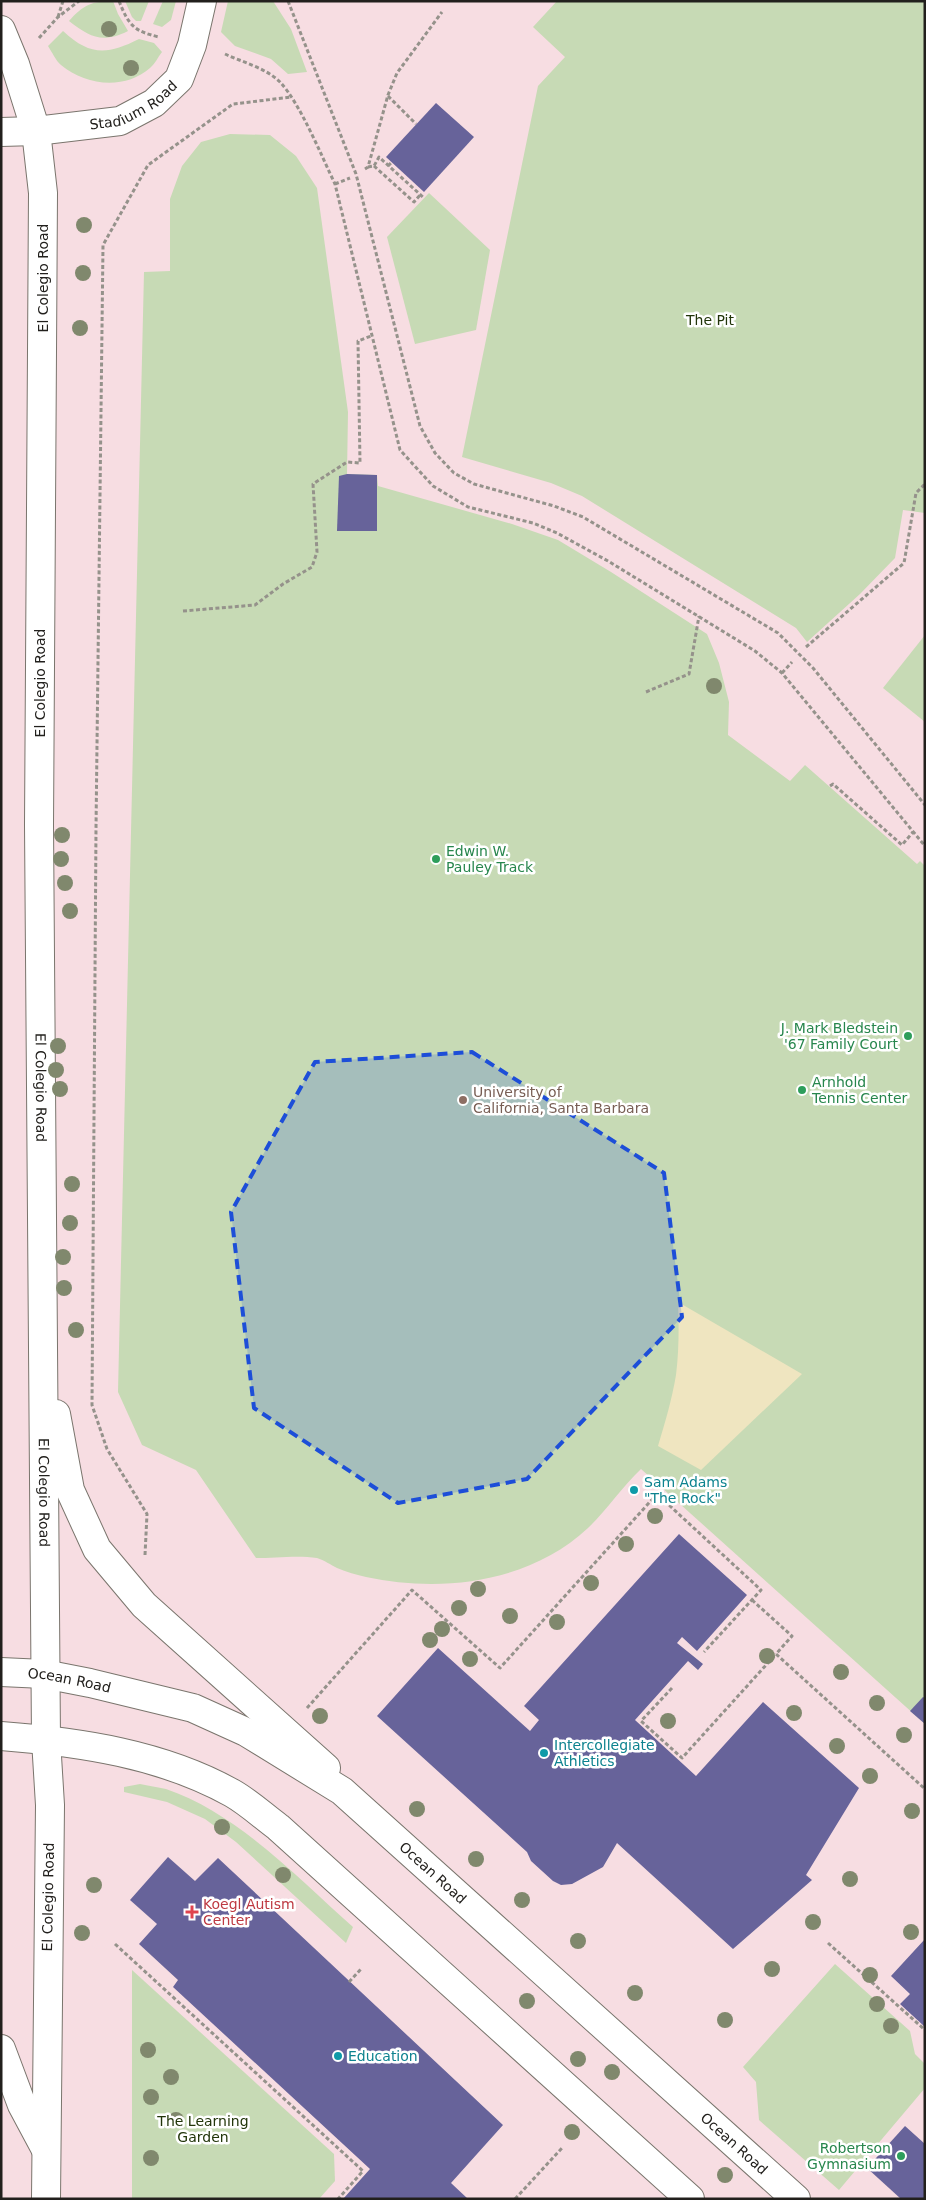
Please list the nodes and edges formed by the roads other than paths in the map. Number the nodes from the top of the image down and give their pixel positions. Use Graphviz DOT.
graph roads {
  1 [pos="202,1"];
  2 [pos="1,30"];
  3 [pos="36,131"];
  4 [pos="1,132"];
  5 [pos="43,1362"];
  6 [pos="1,1672"];
  7 [pos="44,1674"];
  8 [pos="1,1736"];
  9 [pos="46,1740"];
  10 [pos="342,1791"];
  11 [pos="1,2049"];
  12 [pos="46,2151"];
  13 [pos="46,2199"];
  14 [pos="690,2199"];
  15 [pos="796,2199"];
  1 -- 3 [label="main road, Stadium Road"];
  2 -- 3 [label="main road, El Colegio Road"];
  3 -- 4 [label="main road, Stadium Road"];
  3 -- 5 [label="main road, El Colegio Road"];
  5 -- 7 [label="main road, El Colegio Road"];
  5 -- 10 [label="main road"];
  6 -- 7 [label="main road, Ocean Road"];
  7 -- 9 [label="main road, El Colegio Road"];
  7 -- 10 [label="main road, Ocean Road"];
  8 -- 9 [label="main road"];
  9 -- 12 [label="main road, El Colegio Road"];
  9 -- 14 [label="main road"];
  10 -- 15 [label="main road, Ocean Road"];
  11 -- 12 [label="main road, El Colegio Road"];
  12 -- 13 [label="main road, El Colegio Road"];
}
